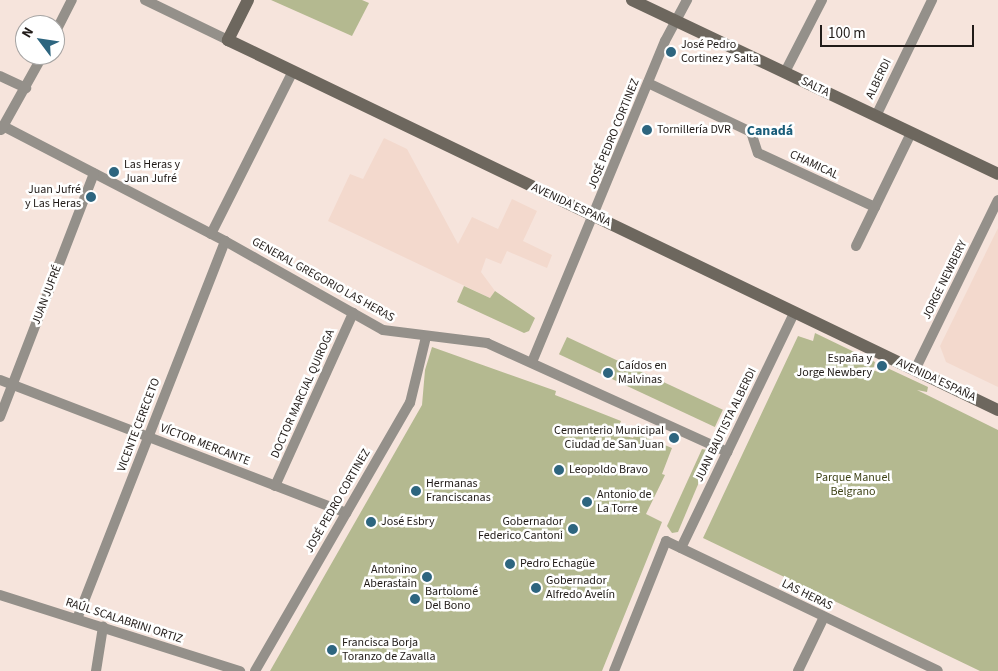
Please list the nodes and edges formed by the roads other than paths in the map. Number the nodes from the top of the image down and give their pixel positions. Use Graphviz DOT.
graph roads {
  1 [pos="72,0"];
  2 [pos="145,0"];
  3 [pos="248,0"];
  4 [pos="632,0"];
  5 [pos="687,0"];
  6 [pos="822,0"];
  7 [pos="932,0"];
  8 [pos="64,15"];
  9 [pos="676,20"];
  10 [pos="228,40"];
  11 [pos="38,65"];
  12 [pos="293,72"];
  13 [pos="785,72"];
  14 [pos="0,76"];
  15 [pos="648,83"];
  16 [pos="26,88"];
  17 [pos="876,116"];
  18 [pos="2,128"];
  19 [pos="910,133"];
  20 [pos="94,173"];
  21 [pos="998,174"];
  22 [pos="998,200"];
  23 [pos="875,207"];
  24 [pos="594,215"];
  25 [pos="211,234"];
  26 [pos="225,241"];
  27 [pos="856,246"];
  28 [pos="353,313"];
  29 [pos="794,313"];
  30 [pos="426,337"];
  31 [pos="532,362"];
  32 [pos="915,370"];
  33 [pos="0,380"];
  34 [pos="13,384"];
  35 [pos="998,410"];
  36 [pos="0,417"];
  37 [pos="147,436"];
  38 [pos="727,452"];
  39 [pos="275,486"];
  40 [pos="346,513"];
  41 [pos="681,548"];
  42 [pos="0,595"];
  43 [pos="824,616"];
  44 [pos="76,619"];
  45 [pos="103,627"];
  46 [pos="96,671"];
  47 [pos="240,671"];
  48 [pos="255,671"];
  49 [pos="614,671"];
  50 [pos="798,671"];
  51 [pos="938,671"];
  1 -- 8 [label="street"];
  2 -- 10 [label="street, AVENIDA ESPAÑA"];
  3 -- 10 [label="main road"];
  4 -- 9 [label="main road, SALTA"];
  5 -- 9 [label="street, JOSÉ PEDRO CORTINEZ"];
  6 -- 13 [label="street"];
  7 -- 17 [label="street, ALBERDI"];
  9 -- 13 [label="main road, SALTA"];
  9 -- 15 [label="street, JOSÉ PEDRO CORTINEZ"];
  10 -- 12 [label="main road, AVENIDA ESPAÑA"];
  11 -- 16 [label="street"];
  12 -- 24 [label="main road, AVENIDA ESPAÑA"];
  12 -- 25 [label="street"];
  13 -- 17 [label="main road, SALTA"];
  14 -- 16 [label="street"];
  15 -- 23 [label="street, CHAMICAL"];
  15 -- 24 [label="street, JOSÉ PEDRO CORTINEZ"];
  16 -- 18 [label="street"];
  17 -- 19 [label="main road, SALTA"];
  18 -- 20 [label="street, GENERAL GREGORIO LAS HERAS"];
  19 -- 21 [label="main road, SALTA"];
  19 -- 23 [label="street"];
  20 -- 25 [label="street, GENERAL GREGORIO LAS HERAS"];
  20 -- 34 [label="street, JUAN JUFRÉ"];
  22 -- 32 [label="street, JORGE NEWBERY"];
  23 -- 27 [label="street"];
  24 -- 29 [label="main road, AVENIDA ESPAÑA"];
  24 -- 31 [label="street, JOSÉ PEDRO CORTINEZ"];
  25 -- 26 [label="street, GENERAL GREGORIO LAS HERAS"];
  26 -- 28 [label="street, GENERAL GREGORIO LAS HERAS"];
  26 -- 37 [label="street, VICENTE CERECETO"];
  28 -- 30 [label="street, GENERAL GREGORIO LAS HERAS"];
  28 -- 39 [label="street, DOCTOR MARCIAL QUIROGA"];
  29 -- 32 [label="main road, AVENIDA ESPAÑA"];
  29 -- 38 [label="street, JUAN BAUTISTA ALBERDI"];
  30 -- 31 [label="street, GENERAL GREGORIO LAS HERAS"];
  30 -- 40 [label="street, JOSÉ PEDRO CORTINEZ"];
  31 -- 38 [label="street, GENERAL GREGORIO LAS HERAS"];
  32 -- 35 [label="main road, AVENIDA ESPAÑA"];
  33 -- 34 [label="street, VÍCTOR MERCANTE"];
  34 -- 36 [label="street, JUAN JUFRÉ"];
  34 -- 37 [label="street, VÍCTOR MERCANTE"];
  37 -- 39 [label="street, VÍCTOR MERCANTE"];
  37 -- 44 [label="street, VICENTE CERECETO"];
  38 -- 41 [label="street, JUAN BAUTISTA ALBERDI"];
  39 -- 40 [label="street, VÍCTOR MERCANTE"];
  40 -- 48 [label="street, JOSÉ PEDRO CORTINEZ"];
  41 -- 43 [label="street, LAS HERAS"];
  41 -- 49 [label="street, LAS HERAS"];
  42 -- 44 [label="street, RAÚL SCALABRINI ORTIZ"];
  43 -- 50 [label="street"];
  43 -- 51 [label="street, LAS HERAS"];
  44 -- 45 [label="street, RAÚL SCALABRINI ORTIZ"];
  45 -- 46 [label="street"];
  45 -- 47 [label="street, RAÚL SCALABRINI ORTIZ"];
}
